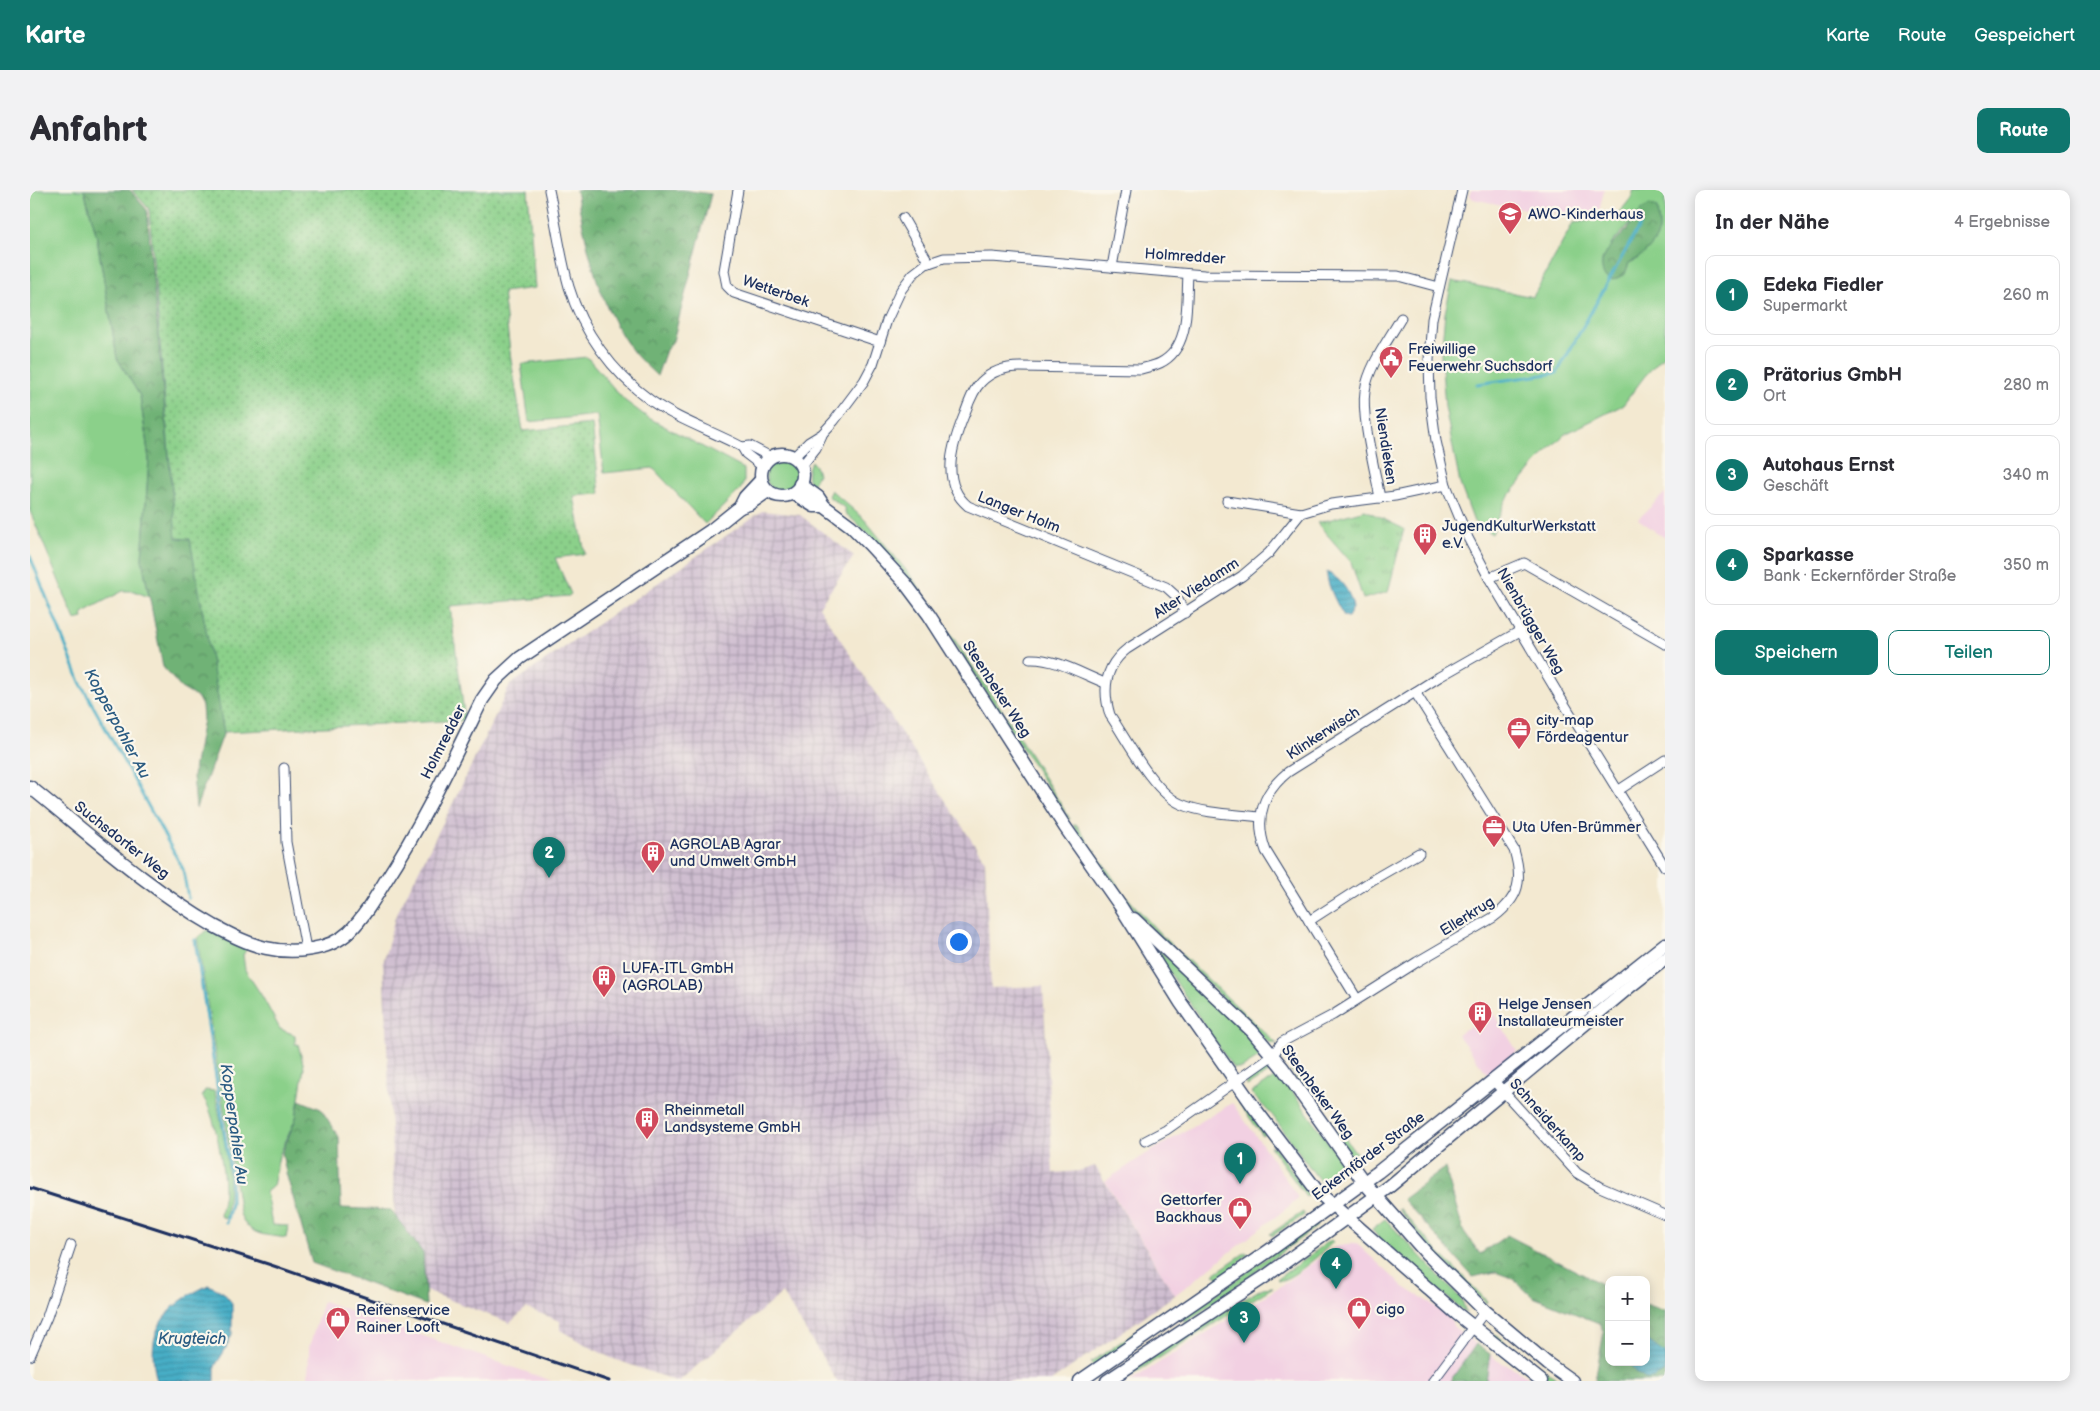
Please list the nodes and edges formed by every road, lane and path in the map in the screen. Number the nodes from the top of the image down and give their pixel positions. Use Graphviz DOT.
graph roads {
  1 [pos="549,190"];
  2 [pos="738,190"];
  3 [pos="1126,190"];
  4 [pos="1462,190"];
  5 [pos="903,218"];
  6 [pos="929,263"];
  7 [pos="1112,267"];
  8 [pos="1188,274"];
  9 [pos="1439,286"];
  10 [pos="1401,318"];
  11 [pos="880,342"];
  12 [pos="767,462"];
  13 [pos="797,462"];
  14 [pos="761,480"];
  15 [pos="1446,485"];
  16 [pos="796,489"];
  17 [pos="768,492"];
  18 [pos="1380,498"];
  19 [pos="1227,502"];
  20 [pos="740,507"];
  21 [pos="1301,513"];
  22 [pos="1489,578"];
  23 [pos="1185,613"];
  24 [pos="1520,631"];
  25 [pos="1665,644"];
  26 [pos="1030,659"];
  27 [pos="1105,683"];
  28 [pos="1415,692"];
  29 [pos="1665,760"];
  30 [pos="284,768"];
  31 [pos="30,787"];
  32 [pos="1619,790"];
  33 [pos="1260,818"];
  34 [pos="1419,853"];
  35 [pos="1665,868"];
  36 [pos="1122,906"];
  37 [pos="196,915"];
  38 [pos="1308,921"];
  39 [pos="1665,944"];
  40 [pos="306,949"];
  41 [pos="1665,959"];
  42 [pos="1357,999"];
  43 [pos="1273,1055"];
  44 [pos="1493,1080"];
  45 [pos="1235,1081"];
  46 [pos="1504,1093"];
  47 [pos="1145,1142"];
  48 [pos="1363,1181"];
  49 [pos="1376,1196"];
  50 [pos="1330,1205"];
  51 [pos="1665,1215"];
  52 [pos="1347,1218"];
  53 [pos="72,1245"];
  54 [pos="1484,1311"];
  55 [pos="1473,1326"];
  56 [pos="30,1356"];
  57 [pos="1080,1381"];
  58 [pos="1107,1381"];
  59 [pos="1433,1381"];
  60 [pos="1541,1381"];
  61 [pos="1572,1381"];
  1 -- 12 [label="street"];
  2 -- 11 [label="street, Wetterbek"];
  3 -- 7 [label="street"];
  4 -- 9 [label="street, Nienbrügger Weg"];
  5 -- 6 [label="street"];
  6 -- 7 [label="street, Holmredder"];
  6 -- 11 [label="street, Holmredder"];
  7 -- 8 [label="street, Holmredder"];
  8 -- 9 [label="street, Holmredder"];
  8 -- 23 [label="street, Langer Holm"];
  9 -- 15 [label="street, Nienbrügger Weg"];
  10 -- 18 [label="street, Niendieken"];
  11 -- 13 [label="street, Holmredder"];
  12 -- 13 [label="street"];
  12 -- 14 [label="street"];
  13 -- 16 [label="street"];
  14 -- 17 [label="street"];
  14 -- 20 [label="street, Holmredder"];
  15 -- 18 [label="street"];
  15 -- 22 [label="street, Nienbrügger Weg"];
  16 -- 17 [label="street, Steenbeker Weg"];
  16 -- 36 [label="street, Steenbeker Weg"];
  17 -- 20 [label="street, Holmredder"];
  18 -- 21 [label="street"];
  19 -- 21 [label="street"];
  20 -- 40 [label="street, Holmredder"];
  21 -- 23 [label="street, Alter Viedamm"];
  22 -- 24 [label="street, Nienbrügger Weg"];
  22 -- 25 [label="street"];
  23 -- 27 [label="street, Alter Viedamm"];
  24 -- 28 [label="street, Klinkerwisch"];
  24 -- 32 [label="street, Nienbrügger Weg"];
  26 -- 27 [label="street"];
  27 -- 33 [label="street"];
  28 -- 33 [label="street, Klinkerwisch"];
  28 -- 42 [label="street, Ellerkrug"];
  29 -- 32 [label="street"];
  30 -- 40 [label="street"];
  31 -- 37 [label="street, Suchsdorfer Weg"];
  32 -- 35 [label="street, Nienbrügger Weg"];
  33 -- 38 [label="street, Klinkerwisch"];
  34 -- 38 [label="street"];
  36 -- 43 [label="street, Steenbeker Weg"];
  36 -- 45 [label="street, Steenbeker Weg"];
  37 -- 40 [label="street, Holmredder"];
  38 -- 42 [label="street, Klinkerwisch"];
  39 -- 44 [label="street, Eckernförder Straße"];
  41 -- 46 [label="street"];
  42 -- 43 [label="street, Ellerkrug"];
  43 -- 45 [label="street, Ellerkrug"];
  43 -- 48 [label="street, Steenbeker Weg"];
  44 -- 46 [label="street, Schneiderkamp"];
  44 -- 48 [label="street, Eckernförder Straße"];
  45 -- 47 [label="street, Ellerkrug"];
  45 -- 50 [label="street, Steenbeker Weg"];
  46 -- 49 [label="street"];
  46 -- 51 [label="street, Schneiderkamp"];
  48 -- 49 [label="street, Steenbeker Weg"];
  48 -- 50 [label="street, Eckernförder Straße"];
  49 -- 52 [label="street"];
  49 -- 54 [label="street, Steenbeker Weg"];
  50 -- 52 [label="street, Steenbeker Weg"];
  50 -- 57 [label="street, Eckernförder Straße"];
  52 -- 55 [label="street, Steenbeker Weg"];
  52 -- 58 [label="street"];
  53 -- 56 [label="street"];
  54 -- 55 [label="street"];
  54 -- 61 [label="street, Steenbeker Weg"];
  55 -- 59 [label="street"];
  55 -- 60 [label="street, Steenbeker Weg"];
}
